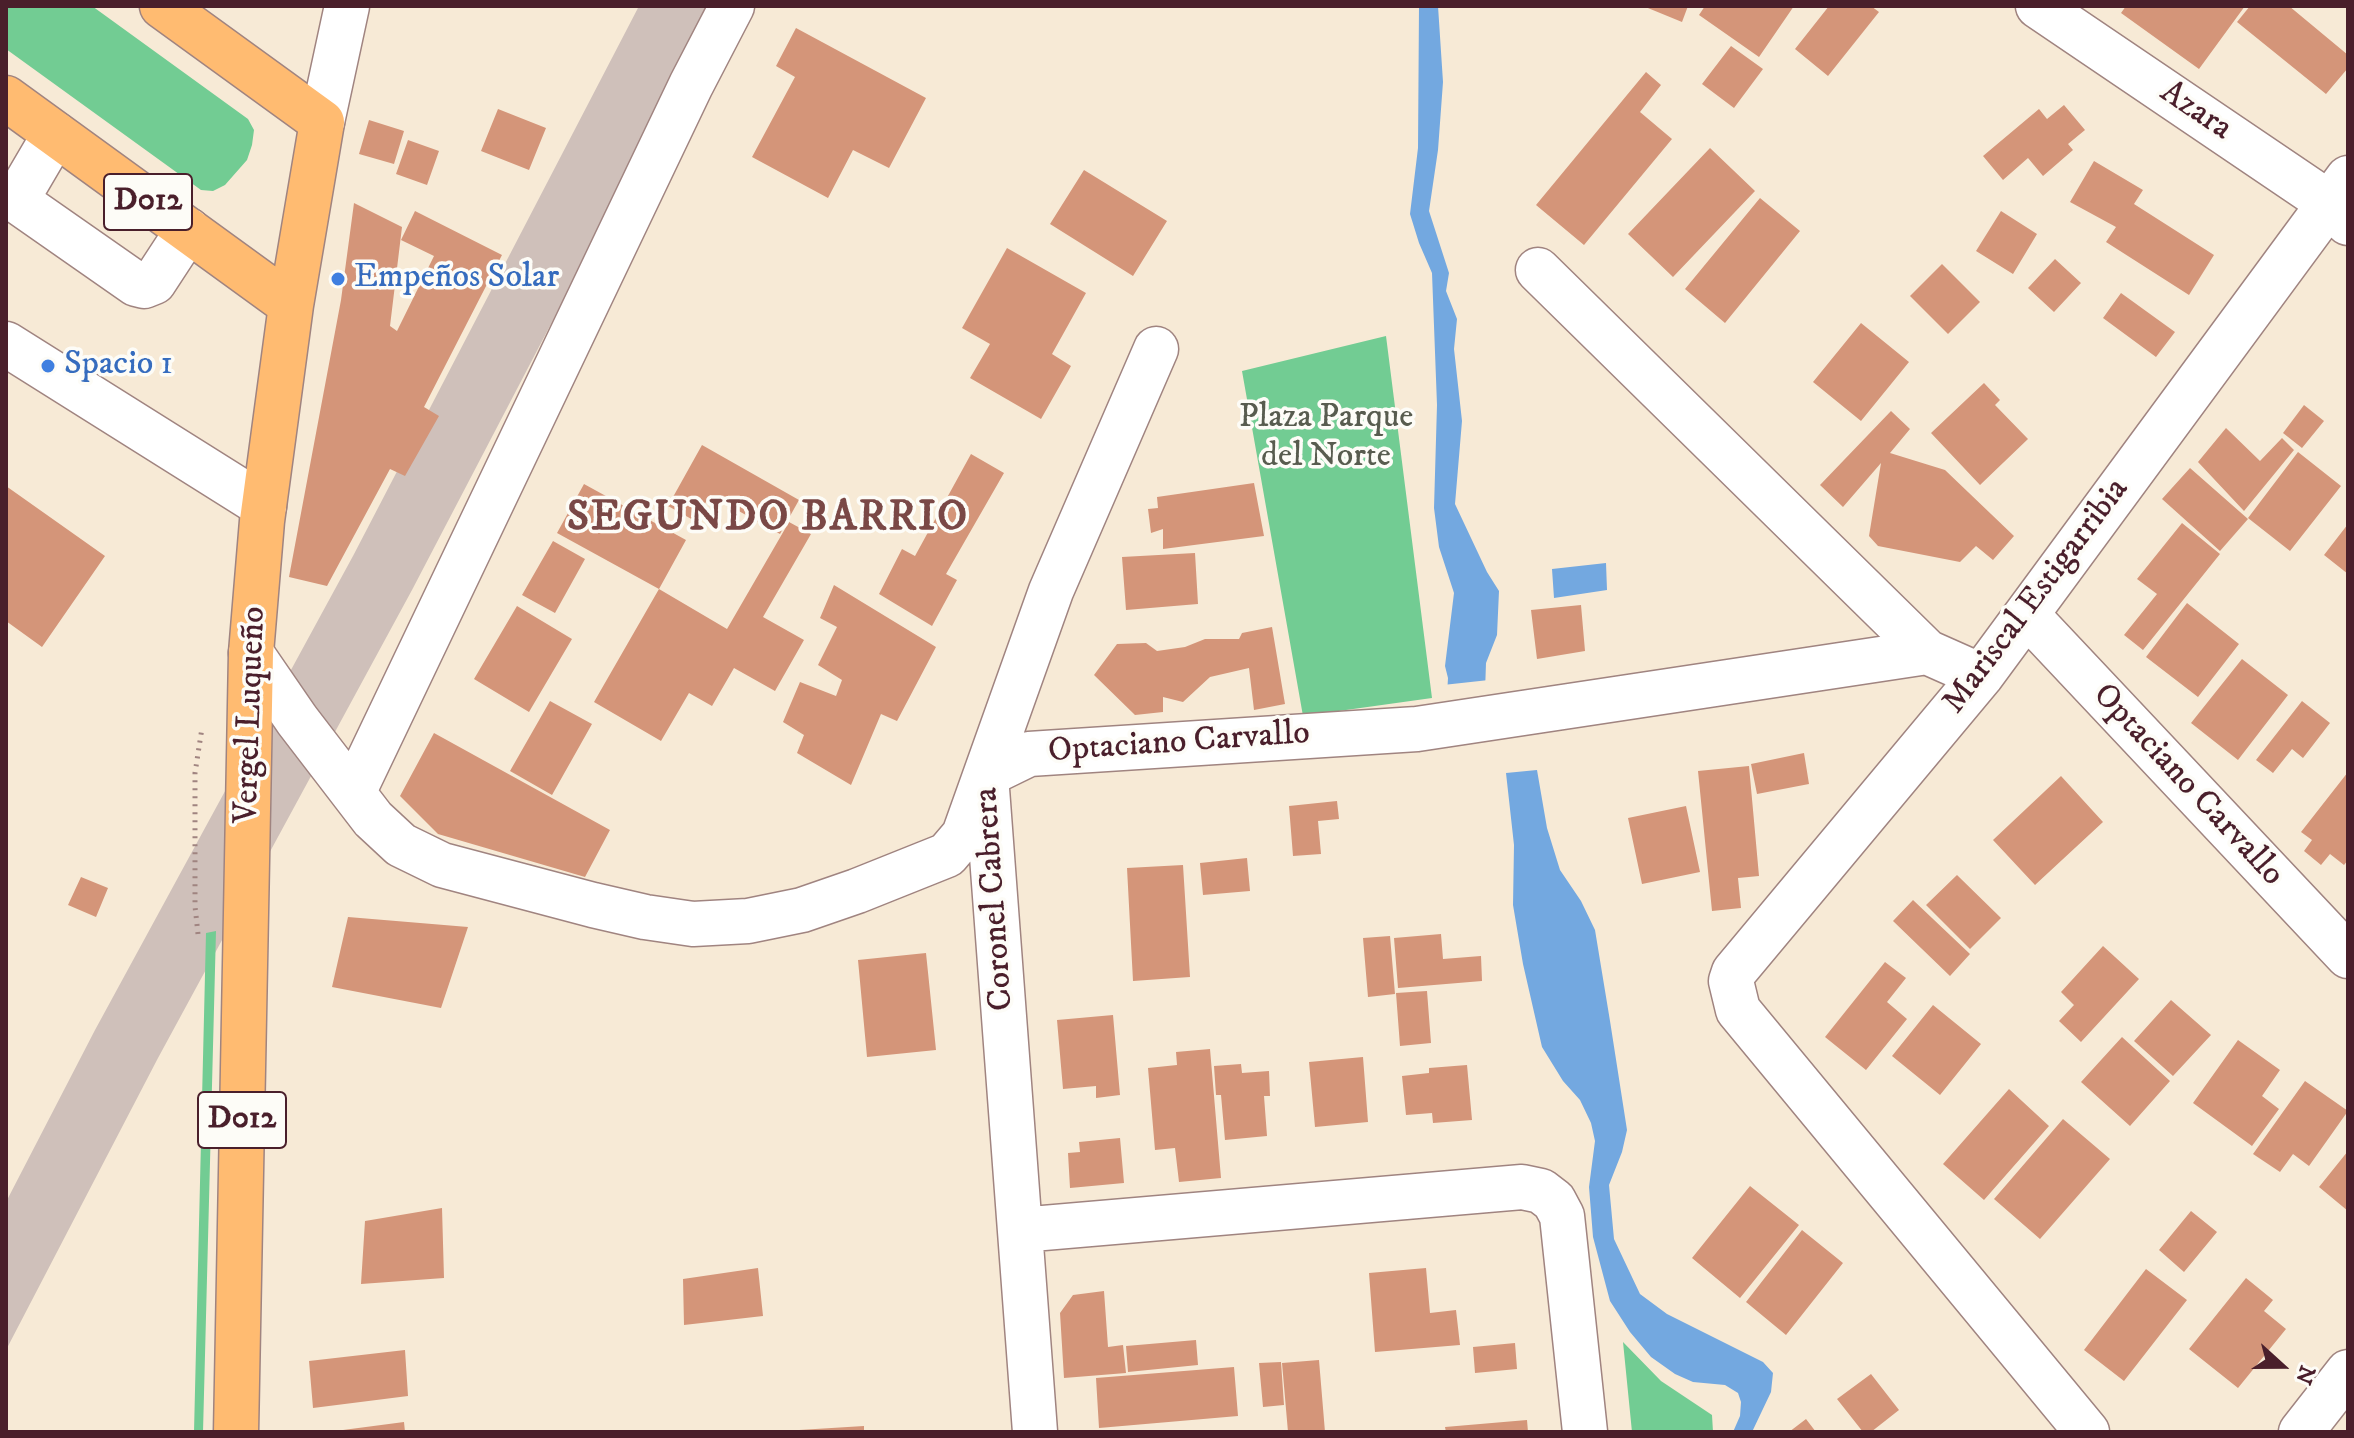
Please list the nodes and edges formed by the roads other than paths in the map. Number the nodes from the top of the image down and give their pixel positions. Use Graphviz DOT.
graph roads {
  1 [pos="162,6"];
  2 [pos="347,6"];
  3 [pos="732,6"];
  4 [pos="2038,6"];
  5 [pos="6,98"];
  6 [pos="322,122"];
  7 [pos="55,134"];
  8 [pos="2342,201"];
  9 [pos="188,230"];
  10 [pos="1538,270"];
  11 [pos="291,305"];
  12 [pos="6,344"];
  13 [pos="1156,349"];
  14 [pos="264,506"];
  15 [pos="2027,615"];
  16 [pos="1927,652"];
  17 [pos="251,653"];
  18 [pos="1981,676"];
  19 [pos="986,775"];
  20 [pos="353,793"];
  21 [pos="2348,956"];
  22 [pos="1020,1230"];
  23 [pos="2348,1372"];
  24 [pos="236,1432"];
  25 [pos="1035,1432"];
  26 [pos="1585,1432"];
  27 [pos="2087,1432"];
  28 [pos="2301,1432"];
  1 -- 6 [label="main road"];
  2 -- 6 [label="street, Vergel Luqueño"];
  3 -- 20 [label="street"];
  4 -- 8 [label="street, Azara"];
  5 -- 7 [label="main road, D012"];
  6 -- 11 [label="main road, Vergel Luqueño / D012"];
  7 -- 9 [label="main road, D012"];
  7 -- 9 [label="street"];
  8 -- 15 [label="street, Mariscal Estigarribia"];
  9 -- 11 [label="main road, D012"];
  10 -- 16 [label="street"];
  11 -- 14 [label="main road, Vergel Luqueño / D012"];
  12 -- 14 [label="street"];
  13 -- 19 [label="street, Coronel Cabrera"];
  14 -- 17 [label="main road, Vergel Luqueño / D012"];
  15 -- 18 [label="street, Mariscal Estigarribia"];
  15 -- 21 [label="street, Optaciano Carvallo"];
  16 -- 18 [label="street"];
  16 -- 19 [label="street, Optaciano Carvallo"];
  17 -- 20 [label="street"];
  17 -- 24 [label="main road, Vergel Luqueño / D012"];
  18 -- 27 [label="street, Mariscal Estigarribia"];
  19 -- 20 [label="street"];
  19 -- 22 [label="street, Coronel Cabrera"];
  22 -- 25 [label="street, Coronel Cabrera"];
  22 -- 26 [label="street"];
  23 -- 28 [label="street"];
}
